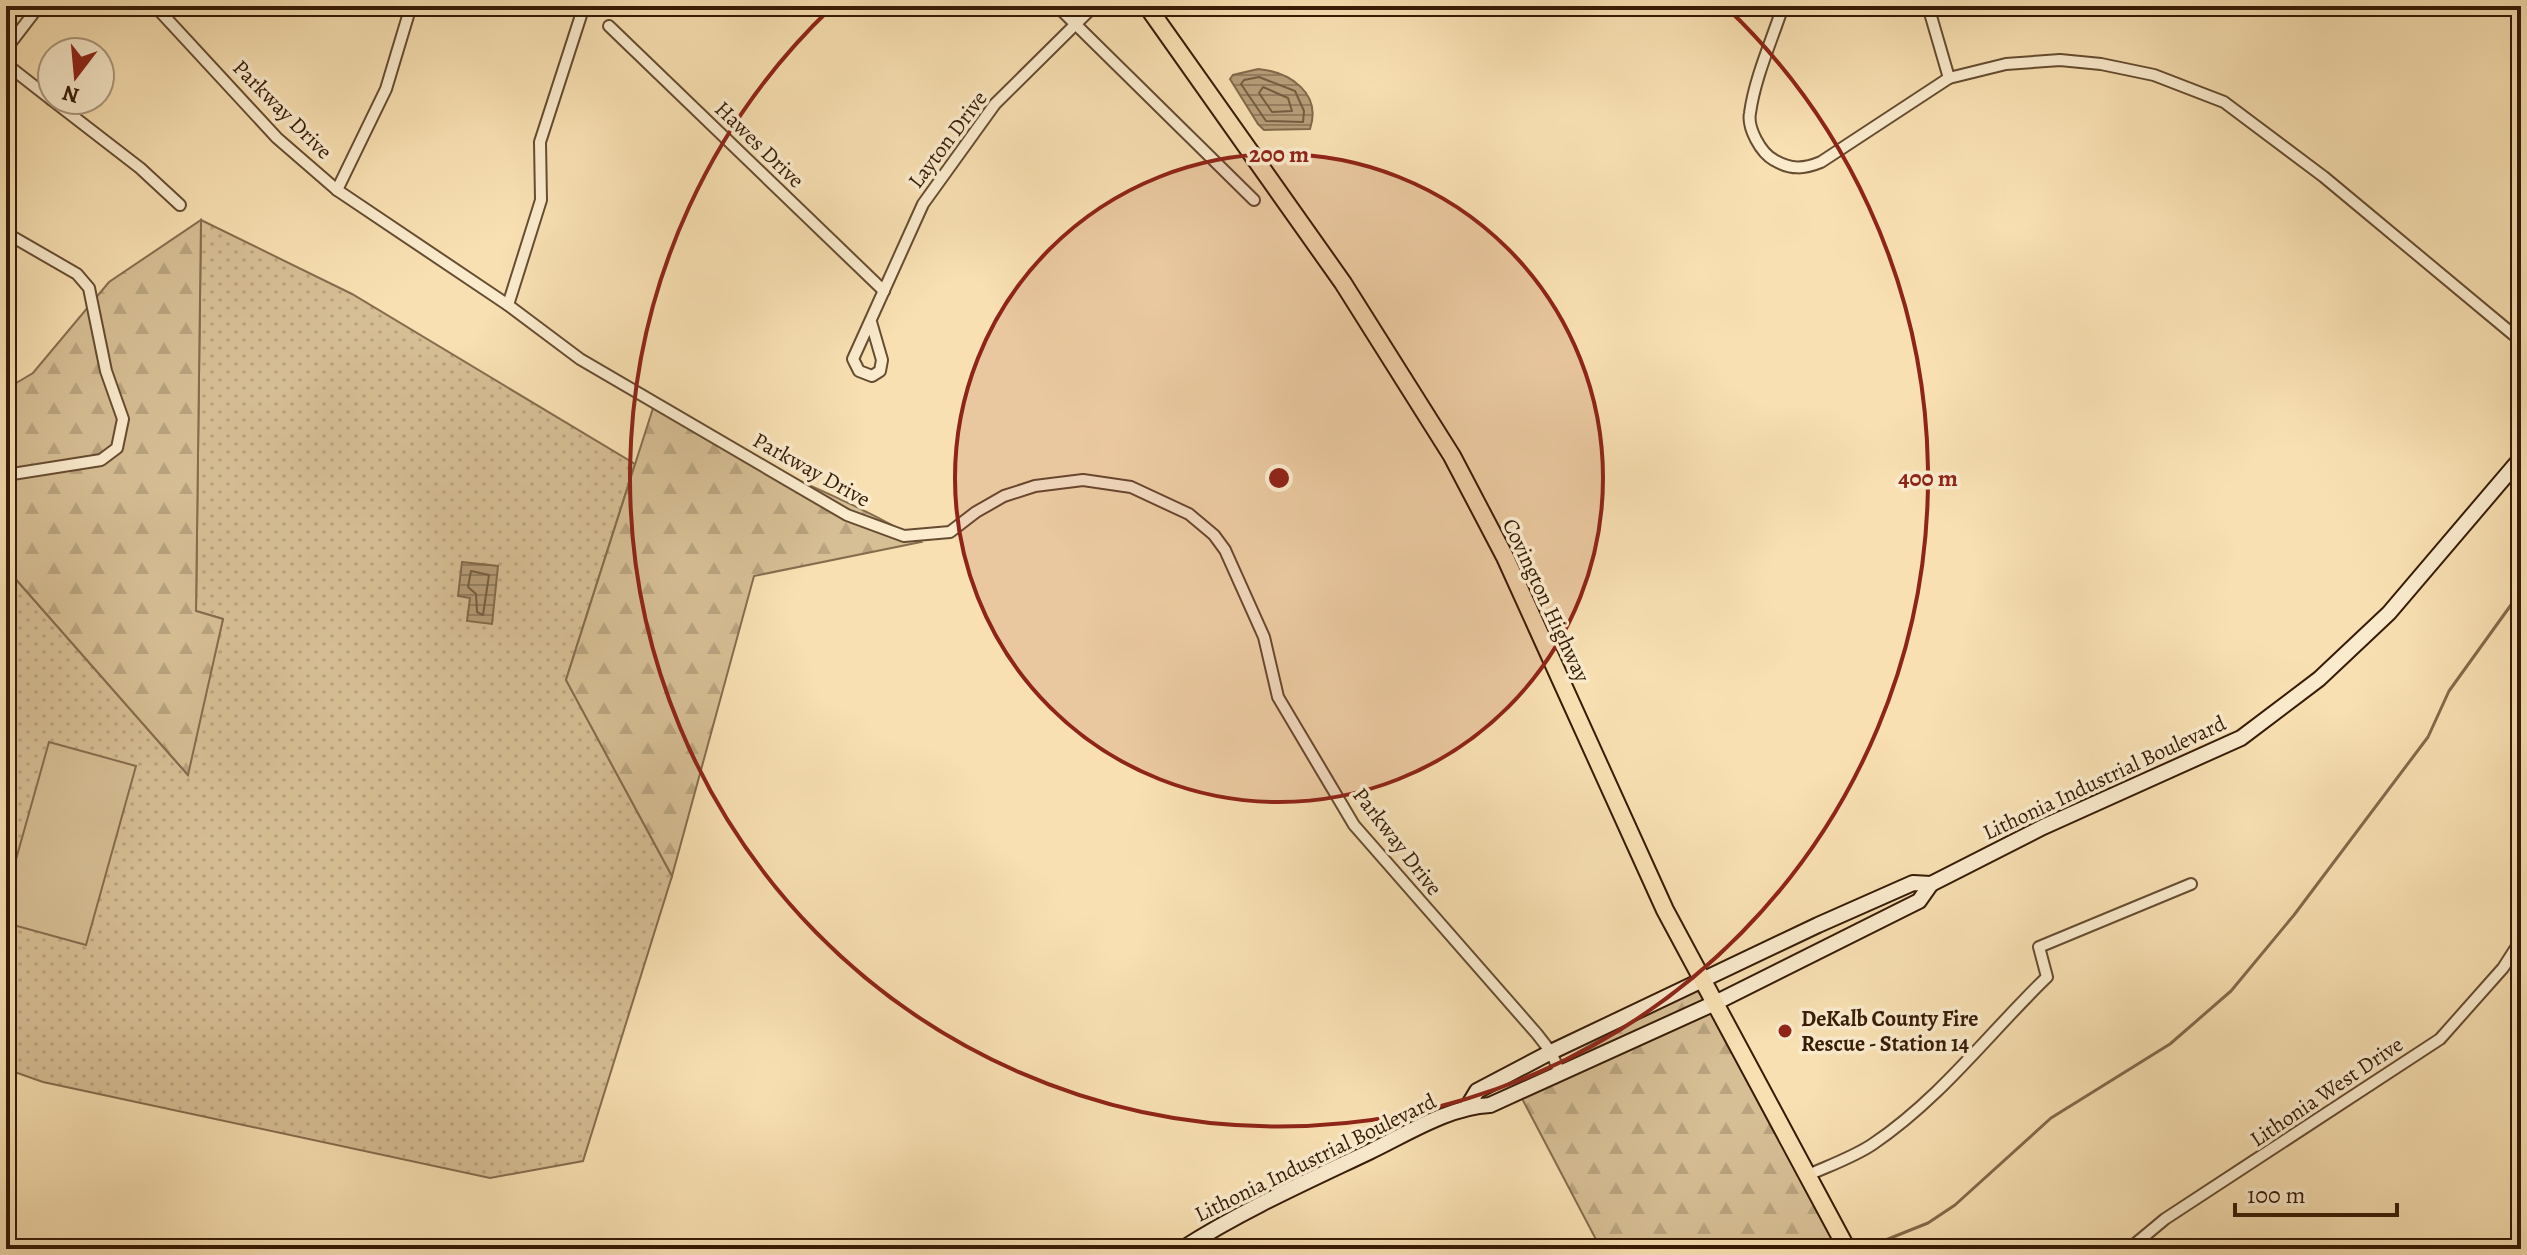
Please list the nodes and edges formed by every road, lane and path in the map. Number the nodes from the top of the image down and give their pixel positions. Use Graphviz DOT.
graph roads {
  1 [pos="39,6"];
  2 [pos="155,6"];
  3 [pos="411,6"];
  4 [pos="584,6"];
  5 [pos="1057,6"];
  6 [pos="1094,6"];
  7 [pos="1147,6"];
  8 [pos="1783,6"];
  9 [pos="1928,6"];
  10 [pos="1076,23"];
  11 [pos="609,26"];
  12 [pos="6,49"];
  13 [pos="6,64"];
  14 [pos="1949,78"];
  15 [pos="36,87"];
  16 [pos="73,116"];
  17 [pos="337,190"];
  18 [pos="1254,200"];
  19 [pos="180,205"];
  20 [pos="6,233"];
  21 [pos="884,291"];
  22 [pos="508,305"];
  23 [pos="871,322"];
  24 [pos="2521,341"];
  25 [pos="2521,458"];
  26 [pos="6,475"];
  27 [pos="1931,884"];
  28 [pos="2191,884"];
  29 [pos="2521,940"];
  30 [pos="1703,981"];
  31 [pos="1715,1003"];
  32 [pos="1551,1052"];
  33 [pos="1560,1073"];
  34 [pos="1468,1106"];
  35 [pos="1806,1176"];
  36 [pos="1182,1249"];
  37 [pos="1847,1249"];
  38 [pos="2129,1249"];
  1 -- 12 [label="street"];
  2 -- 17 [label="street, Parkway Drive"];
  3 -- 17 [label="street"];
  4 -- 22 [label="street"];
  5 -- 10 [label="street"];
  6 -- 10 [label="street, Layton Drive"];
  7 -- 30 [label="main road, Covington Highway"];
  8 -- 14 [label="street"];
  9 -- 14 [label="street"];
  10 -- 18 [label="street"];
  10 -- 21 [label="street, Layton Drive"];
  11 -- 21 [label="street, Hawes Drive"];
  13 -- 15 [label="street"];
  14 -- 24 [label="street"];
  16 -- 19 [label="street"];
  17 -- 22 [label="street, Parkway Drive"];
  20 -- 26 [label="street"];
  21 -- 23 [label="street, Layton Drive"];
  22 -- 32 [label="street, Parkway Drive"];
  23 -- 23 [label="street, Layton Drive"];
  25 -- 27 [label="main road, Lithonia Industrial Boulevard"];
  27 -- 30 [label="main road, Lithonia Industrial Boulevard"];
  27 -- 31 [label="main road, Lithonia Industrial Boulevard"];
  28 -- 35 [label="street"];
  29 -- 38 [label="street, Lithonia West Drive"];
  30 -- 31 [label="main road, Covington Highway"];
  30 -- 32 [label="main road, Lithonia Industrial Boulevard"];
  31 -- 33 [label="main road, Lithonia Industrial Boulevard"];
  31 -- 35 [label="main road, Covington Highway"];
  32 -- 33 [label="street, Parkway Drive"];
  32 -- 34 [label="main road, Lithonia Industrial Boulevard"];
  33 -- 34 [label="main road, Lithonia Industrial Boulevard"];
  34 -- 36 [label="main road, Lithonia Industrial Boulevard"];
  35 -- 37 [label="main road, Covington Highway"];
}
